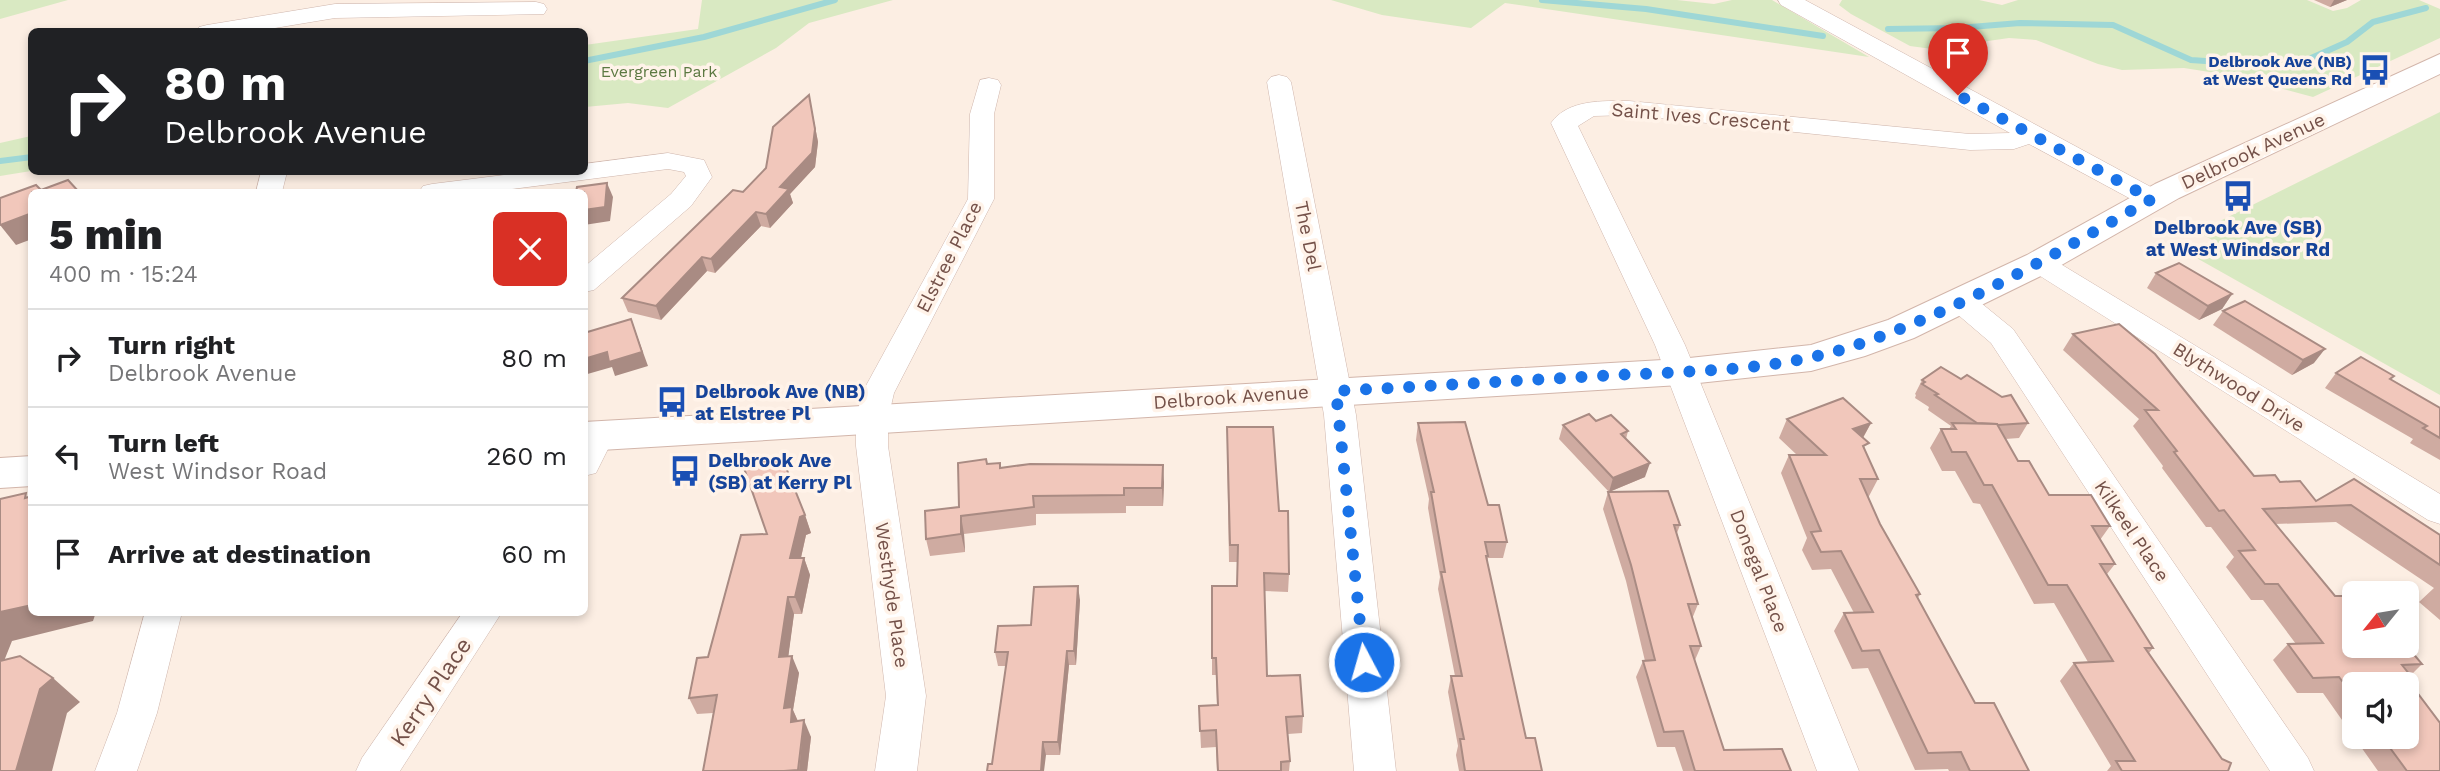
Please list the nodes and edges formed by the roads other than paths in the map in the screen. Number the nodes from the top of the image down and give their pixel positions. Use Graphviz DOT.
graph roads {
  1 [pos="1789,0"];
  2 [pos="536,9"];
  3 [pos="310,16"];
  4 [pos="233,28"];
  5 [pos="2440,63"];
  6 [pos="1279,82"];
  7 [pos="989,85"];
  8 [pos="2031,135"];
  9 [pos="588,172"];
  10 [pos="561,175"];
  11 [pos="455,189"];
  12 [pos="2152,199"];
  13 [pos="2039,263"];
  14 [pos="588,280"];
  15 [pos="1960,301"];
  16 [pos="1680,372"];
  17 [pos="1336,391"];
  18 [pos="872,419"];
  19 [pos="589,446"];
  20 [pos="28,471"];
  21 [pos="0,473"];
  22 [pos="2440,511"];
  23 [pos="163,616"];
  24 [pos="481,616"];
  25 [pos="116,771"];
  26 [pos="377,771"];
  27 [pos="895,771"];
  28 [pos="1375,771"];
  29 [pos="1838,771"];
  30 [pos="2293,771"];
  1 -- 8 [label="street"];
  2 -- 3 [label="street"];
  3 -- 4 [label="street"];
  5 -- 12 [label="street, Delbrook Avenue"];
  6 -- 17 [label="street, The Del"];
  7 -- 18 [label="street, Elstree Place"];
  8 -- 12 [label="street"];
  8 -- 16 [label="street, Saint Ives Crescent"];
  9 -- 14 [label="street"];
  10 -- 11 [label="street"];
  12 -- 13 [label="street, Delbrook Avenue"];
  13 -- 15 [label="street, Delbrook Avenue"];
  13 -- 22 [label="street, Blythwood Drive"];
  15 -- 16 [label="street, Delbrook Avenue"];
  15 -- 30 [label="street, Kilkeel Place"];
  16 -- 17 [label="street, Delbrook Avenue"];
  16 -- 29 [label="street, Donegal Place"];
  17 -- 18 [label="street, Delbrook Avenue"];
  17 -- 28 [label="street"];
  18 -- 19 [label="street, Delbrook Avenue"];
  18 -- 27 [label="street, Westhyde Place"];
  20 -- 21 [label="street"];
  23 -- 25 [label="street"];
  24 -- 26 [label="street, Kerry Place"];
}
